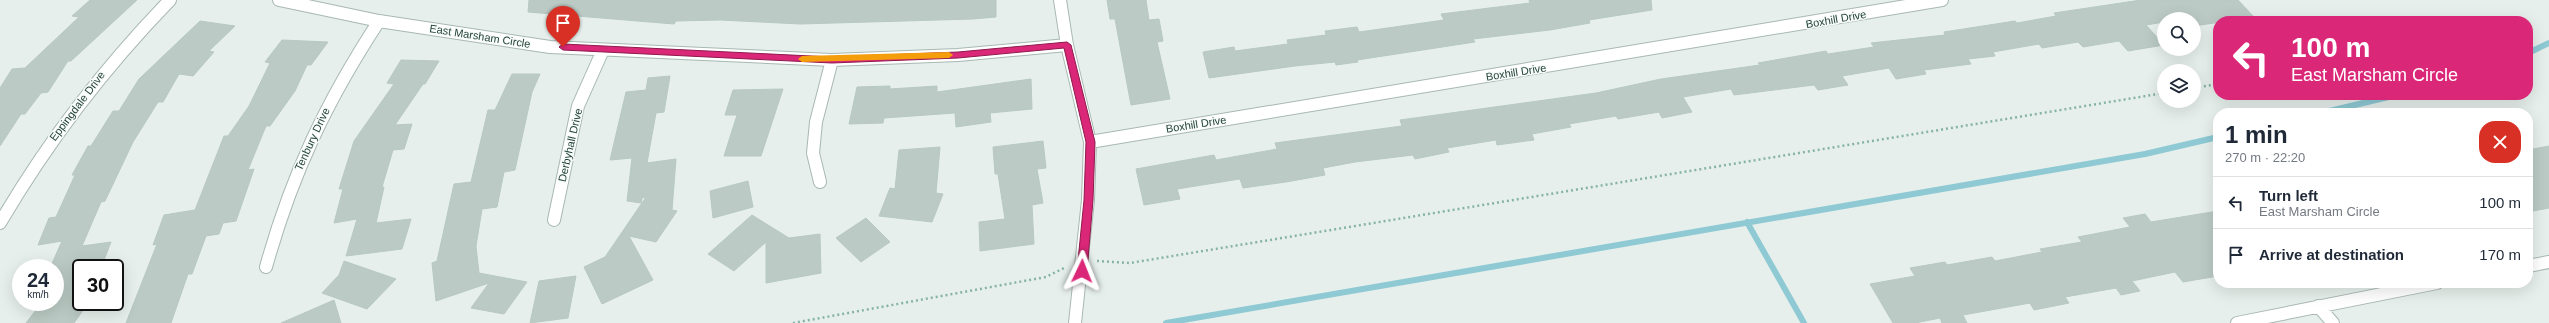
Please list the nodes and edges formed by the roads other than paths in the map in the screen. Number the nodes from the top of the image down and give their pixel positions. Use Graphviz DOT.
graph roads {
  1 [pos="170,0"];
  2 [pos="279,0"];
  3 [pos="1060,0"];
  4 [pos="1942,0"];
  5 [pos="379,21"];
  6 [pos="1067,45"];
  7 [pos="603,50"];
  8 [pos="832,60"];
  9 [pos="1090,142"];
  10 [pos="820,182"];
  11 [pos="554,220"];
  12 [pos="0,223"];
  13 [pos="2549,262"];
  14 [pos="2533,265"];
  15 [pos="266,267"];
  16 [pos="2411,288"];
  17 [pos="2318,306"];
  18 [pos="1075,323"];
  19 [pos="2237,323"];
  20 [pos="2333,323"];
  1 -- 12 [label="street, Eppingdale Drive"];
  2 -- 5 [label="street, East Marsham Circle"];
  3 -- 6 [label="street"];
  4 -- 9 [label="street, Boxhill Drive"];
  5 -- 7 [label="street, East Marsham Circle"];
  5 -- 15 [label="street, Tenbury Drive"];
  6 -- 8 [label="street, East Marsham Circle"];
  6 -- 9 [label="street"];
  7 -- 8 [label="street, East Marsham Circle"];
  7 -- 11 [label="street, Derbyhall Drive"];
  8 -- 10 [label="street"];
  9 -- 18 [label="street"];
  13 -- 14 [label="street"];
  16 -- 17 [label="street"];
  17 -- 19 [label="street"];
  17 -- 20 [label="street"];
}
